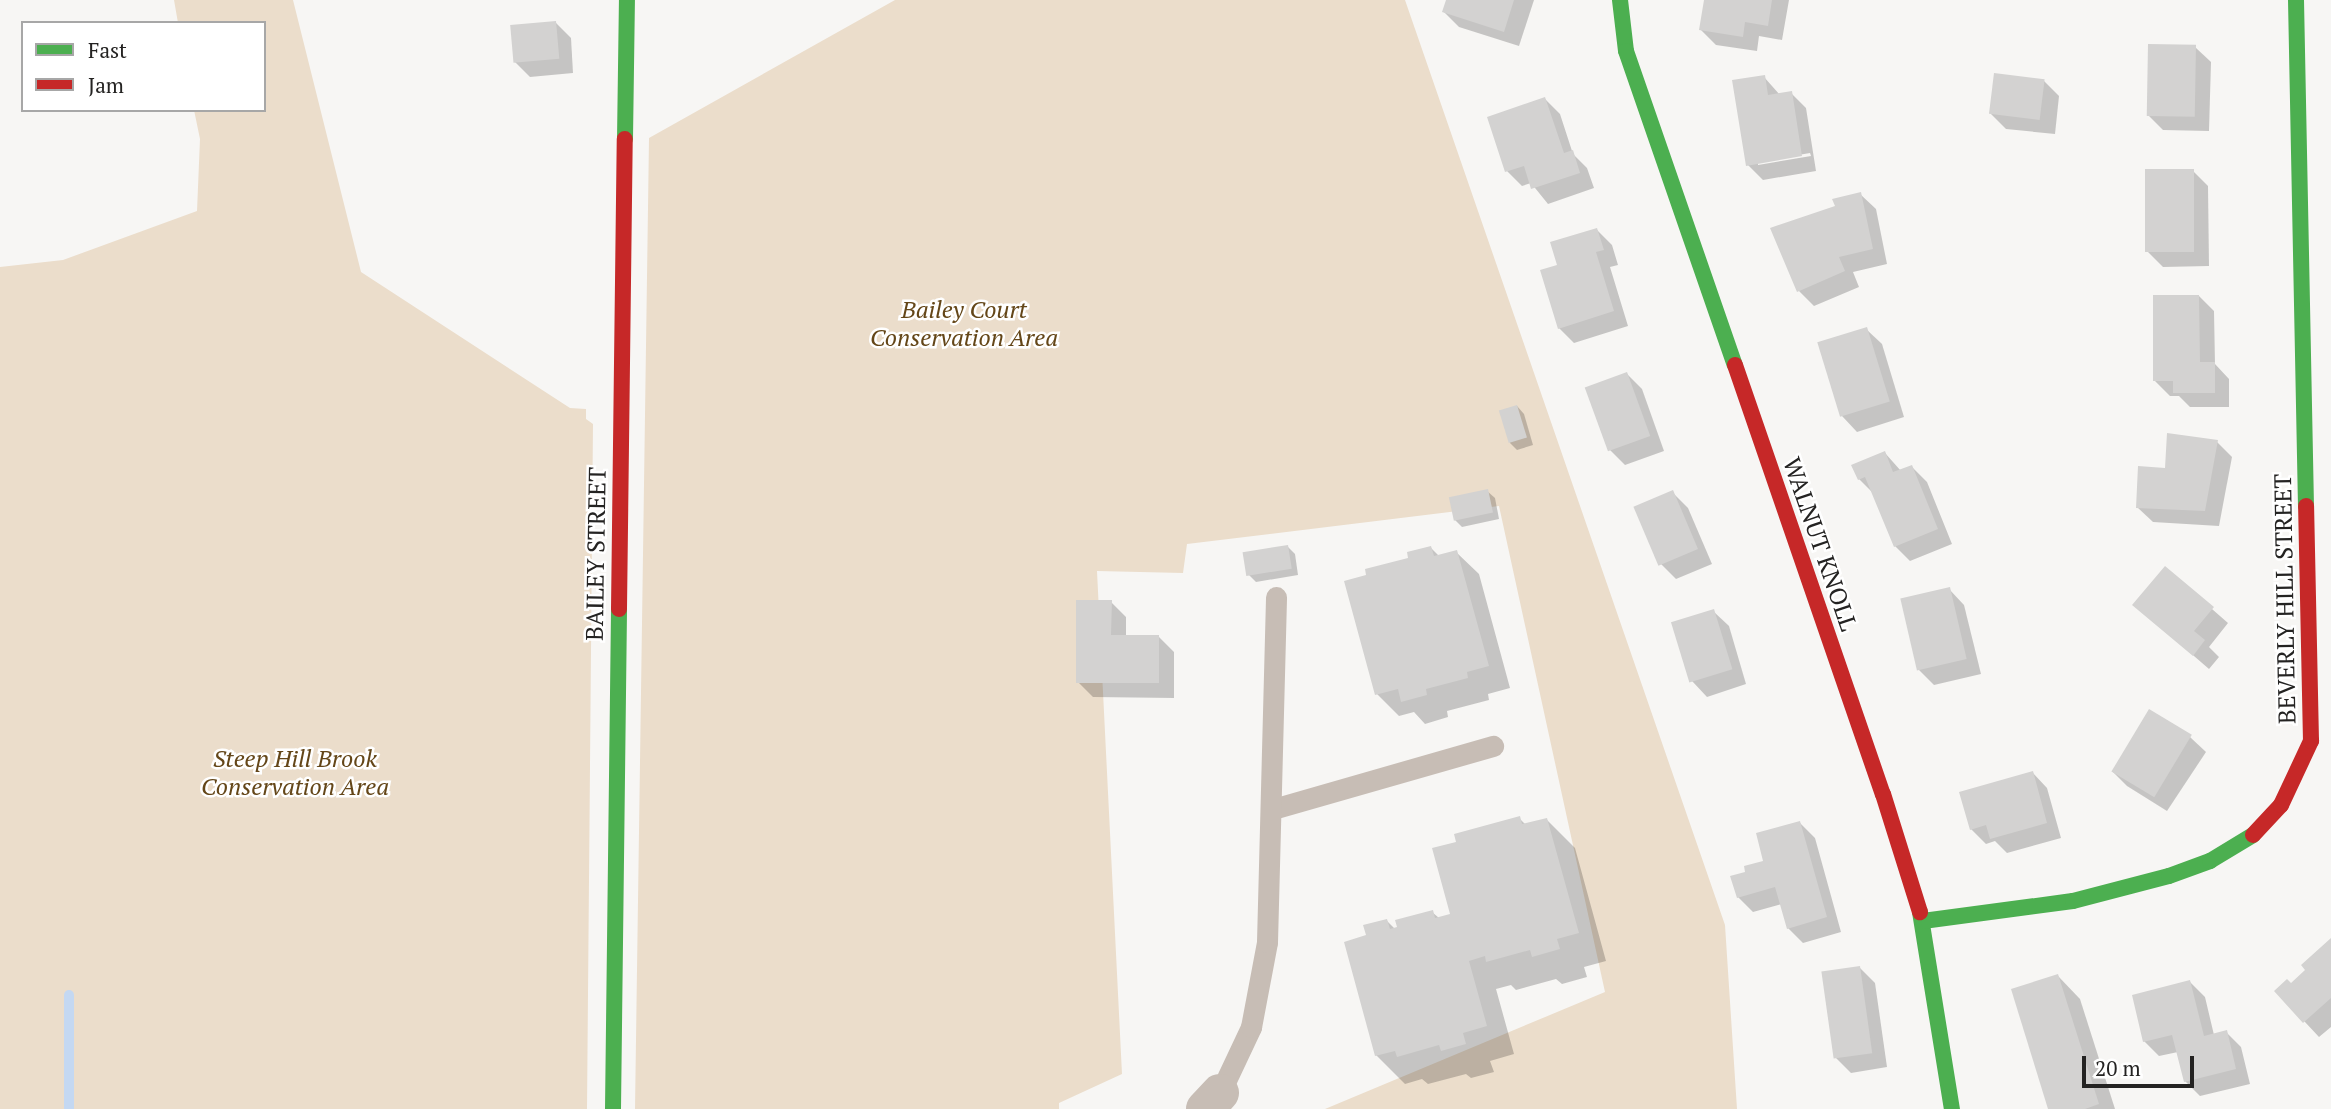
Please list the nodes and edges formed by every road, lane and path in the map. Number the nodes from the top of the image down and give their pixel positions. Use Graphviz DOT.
graph roads {
  1 [pos="627,0"];
  2 [pos="1620,0"];
  3 [pos="2295,0"];
  4 [pos="1276,597"];
  5 [pos="1493,746"];
  6 [pos="1273,809"];
  7 [pos="1923,921"];
  8 [pos="1212,1101"];
  9 [pos="613,1109"];
  10 [pos="1952,1109"];
  1 -- 9 [label="street, BAILEY STREET"];
  2 -- 7 [label="street, WALNUT KNOLL"];
  3 -- 7 [label="street, BEVERLY HILL STREET"];
  4 -- 6 [label="lane"];
  5 -- 6 [label="lane"];
  6 -- 8 [label="lane"];
  7 -- 10 [label="street, WALNUT KNOLL"];
}
